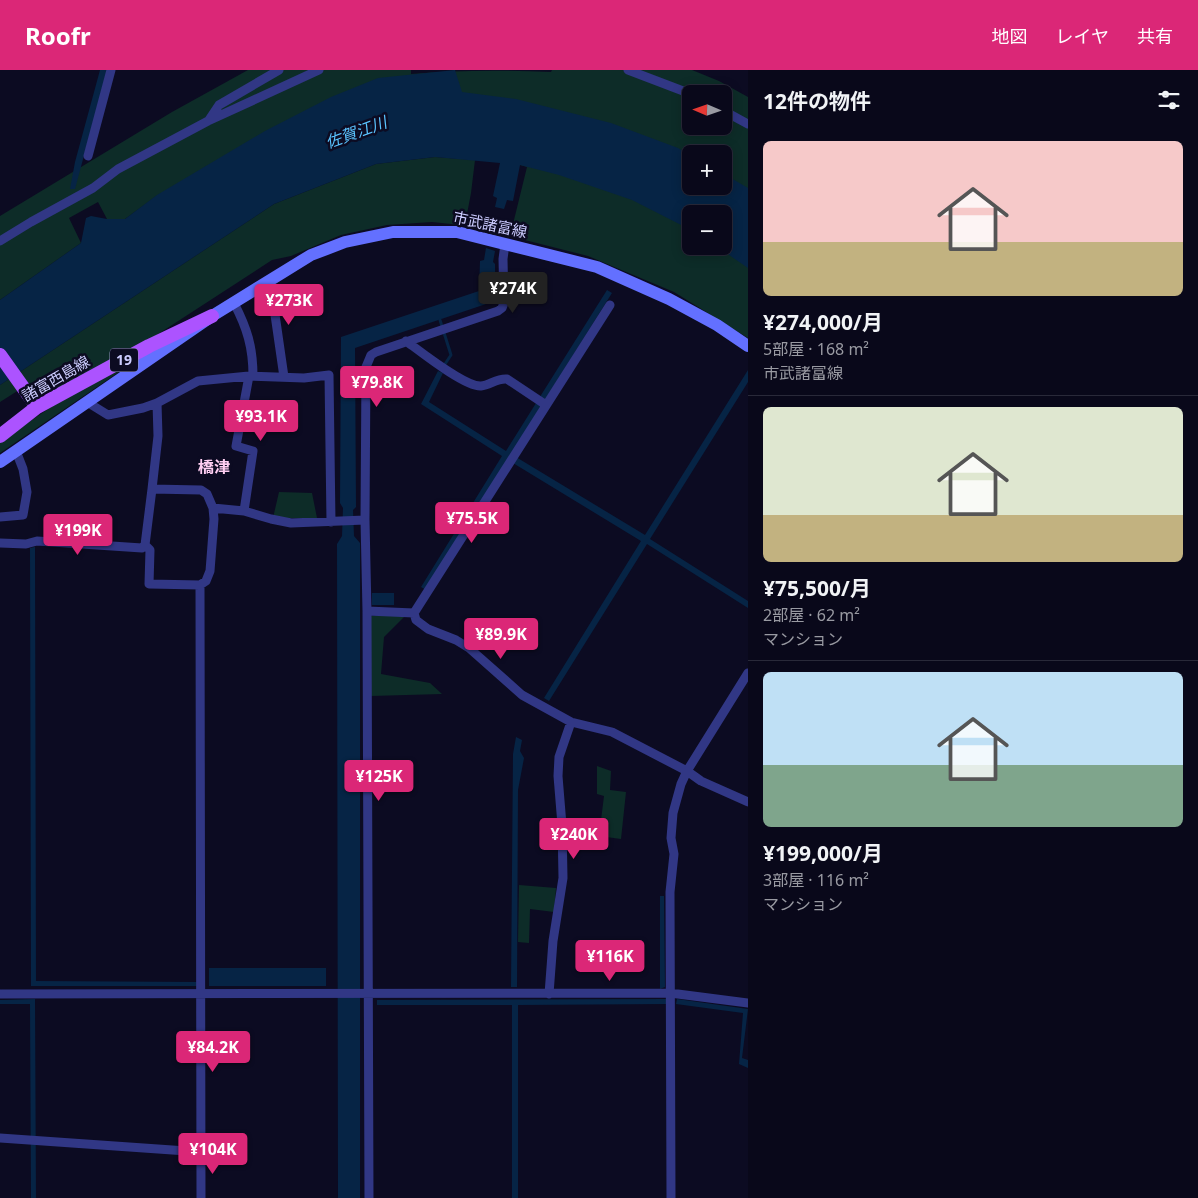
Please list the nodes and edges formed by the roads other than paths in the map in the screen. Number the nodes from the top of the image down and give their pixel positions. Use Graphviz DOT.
graph roads {
  1 [pos="111,70"];
  2 [pos="278,70"];
  3 [pos="319,70"];
  4 [pos="628,70"];
  5 [pos="682,91"];
  6 [pos="732,115"];
  7 [pos="208,121"];
  8 [pos="748,124"];
  9 [pos="88,156"];
  10 [pos="0,241"];
  11 [pos="505,244"];
  12 [pos="268,282"];
  13 [pos="234,303"];
  14 [pos="610,305"];
  15 [pos="212,316"];
  16 [pos="406,341"];
  17 [pos="748,346"];
  18 [pos="0,355"];
  19 [pos="251,376"];
  20 [pos="284,377"];
  21 [pos="87,402"];
  22 [pos="157,403"];
  23 [pos="543,403"];
  24 [pos="37,407"];
  25 [pos="0,436"];
  26 [pos="16,451"];
  27 [pos="0,462"];
  28 [pos="152,489"];
  29 [pos="213,508"];
  30 [pos="244,511"];
  31 [pos="0,517"];
  32 [pos="361,520"];
  33 [pos="333,522"];
  34 [pos="0,543"];
  35 [pos="145,545"];
  36 [pos="200,585"];
  37 [pos="367,611"];
  38 [pos="414,613"];
  39 [pos="748,673"];
  40 [pos="571,722"];
  41 [pos="687,771"];
  42 [pos="748,802"];
  43 [pos="365,993"];
  44 [pos="670,993"];
  45 [pos="0,994"];
  46 [pos="201,994"];
  47 [pos="549,994"];
  48 [pos="748,1002"];
  49 [pos="0,1138"];
  50 [pos="200,1152"];
  51 [pos="201,1198"];
  52 [pos="369,1198"];
  53 [pos="671,1198"];
  1 -- 9 [label="street"];
  2 -- 7 [label="street"];
  3 -- 7 [label="street"];
  4 -- 5 [label="street"];
  6 -- 8 [label="street"];
  7 -- 10 [label="street"];
  11 -- 12 [label="main road, 市武諸富線"];
  11 -- 16 [label="street"];
  11 -- 17 [label="main road, 市武諸富線"];
  12 -- 13 [label="main road, 市武諸富線"];
  12 -- 20 [label="street"];
  13 -- 15 [label="main road, 市武諸富線"];
  13 -- 19 [label="street"];
  14 -- 23 [label="street"];
  15 -- 21 [label="main road, 市武諸富線"];
  15 -- 24 [label="main road, 諸富西島線 / 19"];
  16 -- 23 [label="street"];
  16 -- 32 [label="street"];
  18 -- 24 [label="main road"];
  19 -- 20 [label="street"];
  19 -- 22 [label="street"];
  19 -- 30 [label="street"];
  20 -- 33 [label="street"];
  21 -- 22 [label="street"];
  21 -- 26 [label="main road, 市武諸富線"];
  22 -- 28 [label="street"];
  23 -- 38 [label="street"];
  24 -- 25 [label="main road, 諸富西島線 / 19"];
  26 -- 27 [label="main road, 市武諸富線"];
  26 -- 31 [label="street"];
  28 -- 29 [label="street"];
  28 -- 35 [label="street"];
  29 -- 30 [label="street"];
  29 -- 36 [label="street"];
  30 -- 33 [label="street"];
  32 -- 33 [label="street"];
  32 -- 37 [label="street"];
  34 -- 35 [label="street"];
  35 -- 36 [label="street"];
  36 -- 46 [label="street"];
  37 -- 38 [label="street"];
  37 -- 43 [label="street"];
  38 -- 40 [label="street"];
  39 -- 41 [label="street"];
  40 -- 41 [label="street"];
  40 -- 47 [label="street"];
  41 -- 42 [label="street"];
  41 -- 44 [label="street"];
  43 -- 46 [label="street"];
  43 -- 47 [label="street"];
  43 -- 52 [label="street"];
  44 -- 47 [label="street"];
  44 -- 48 [label="street"];
  44 -- 53 [label="street"];
  45 -- 46 [label="street"];
  46 -- 50 [label="street"];
  49 -- 50 [label="street"];
  50 -- 51 [label="street"];
}
